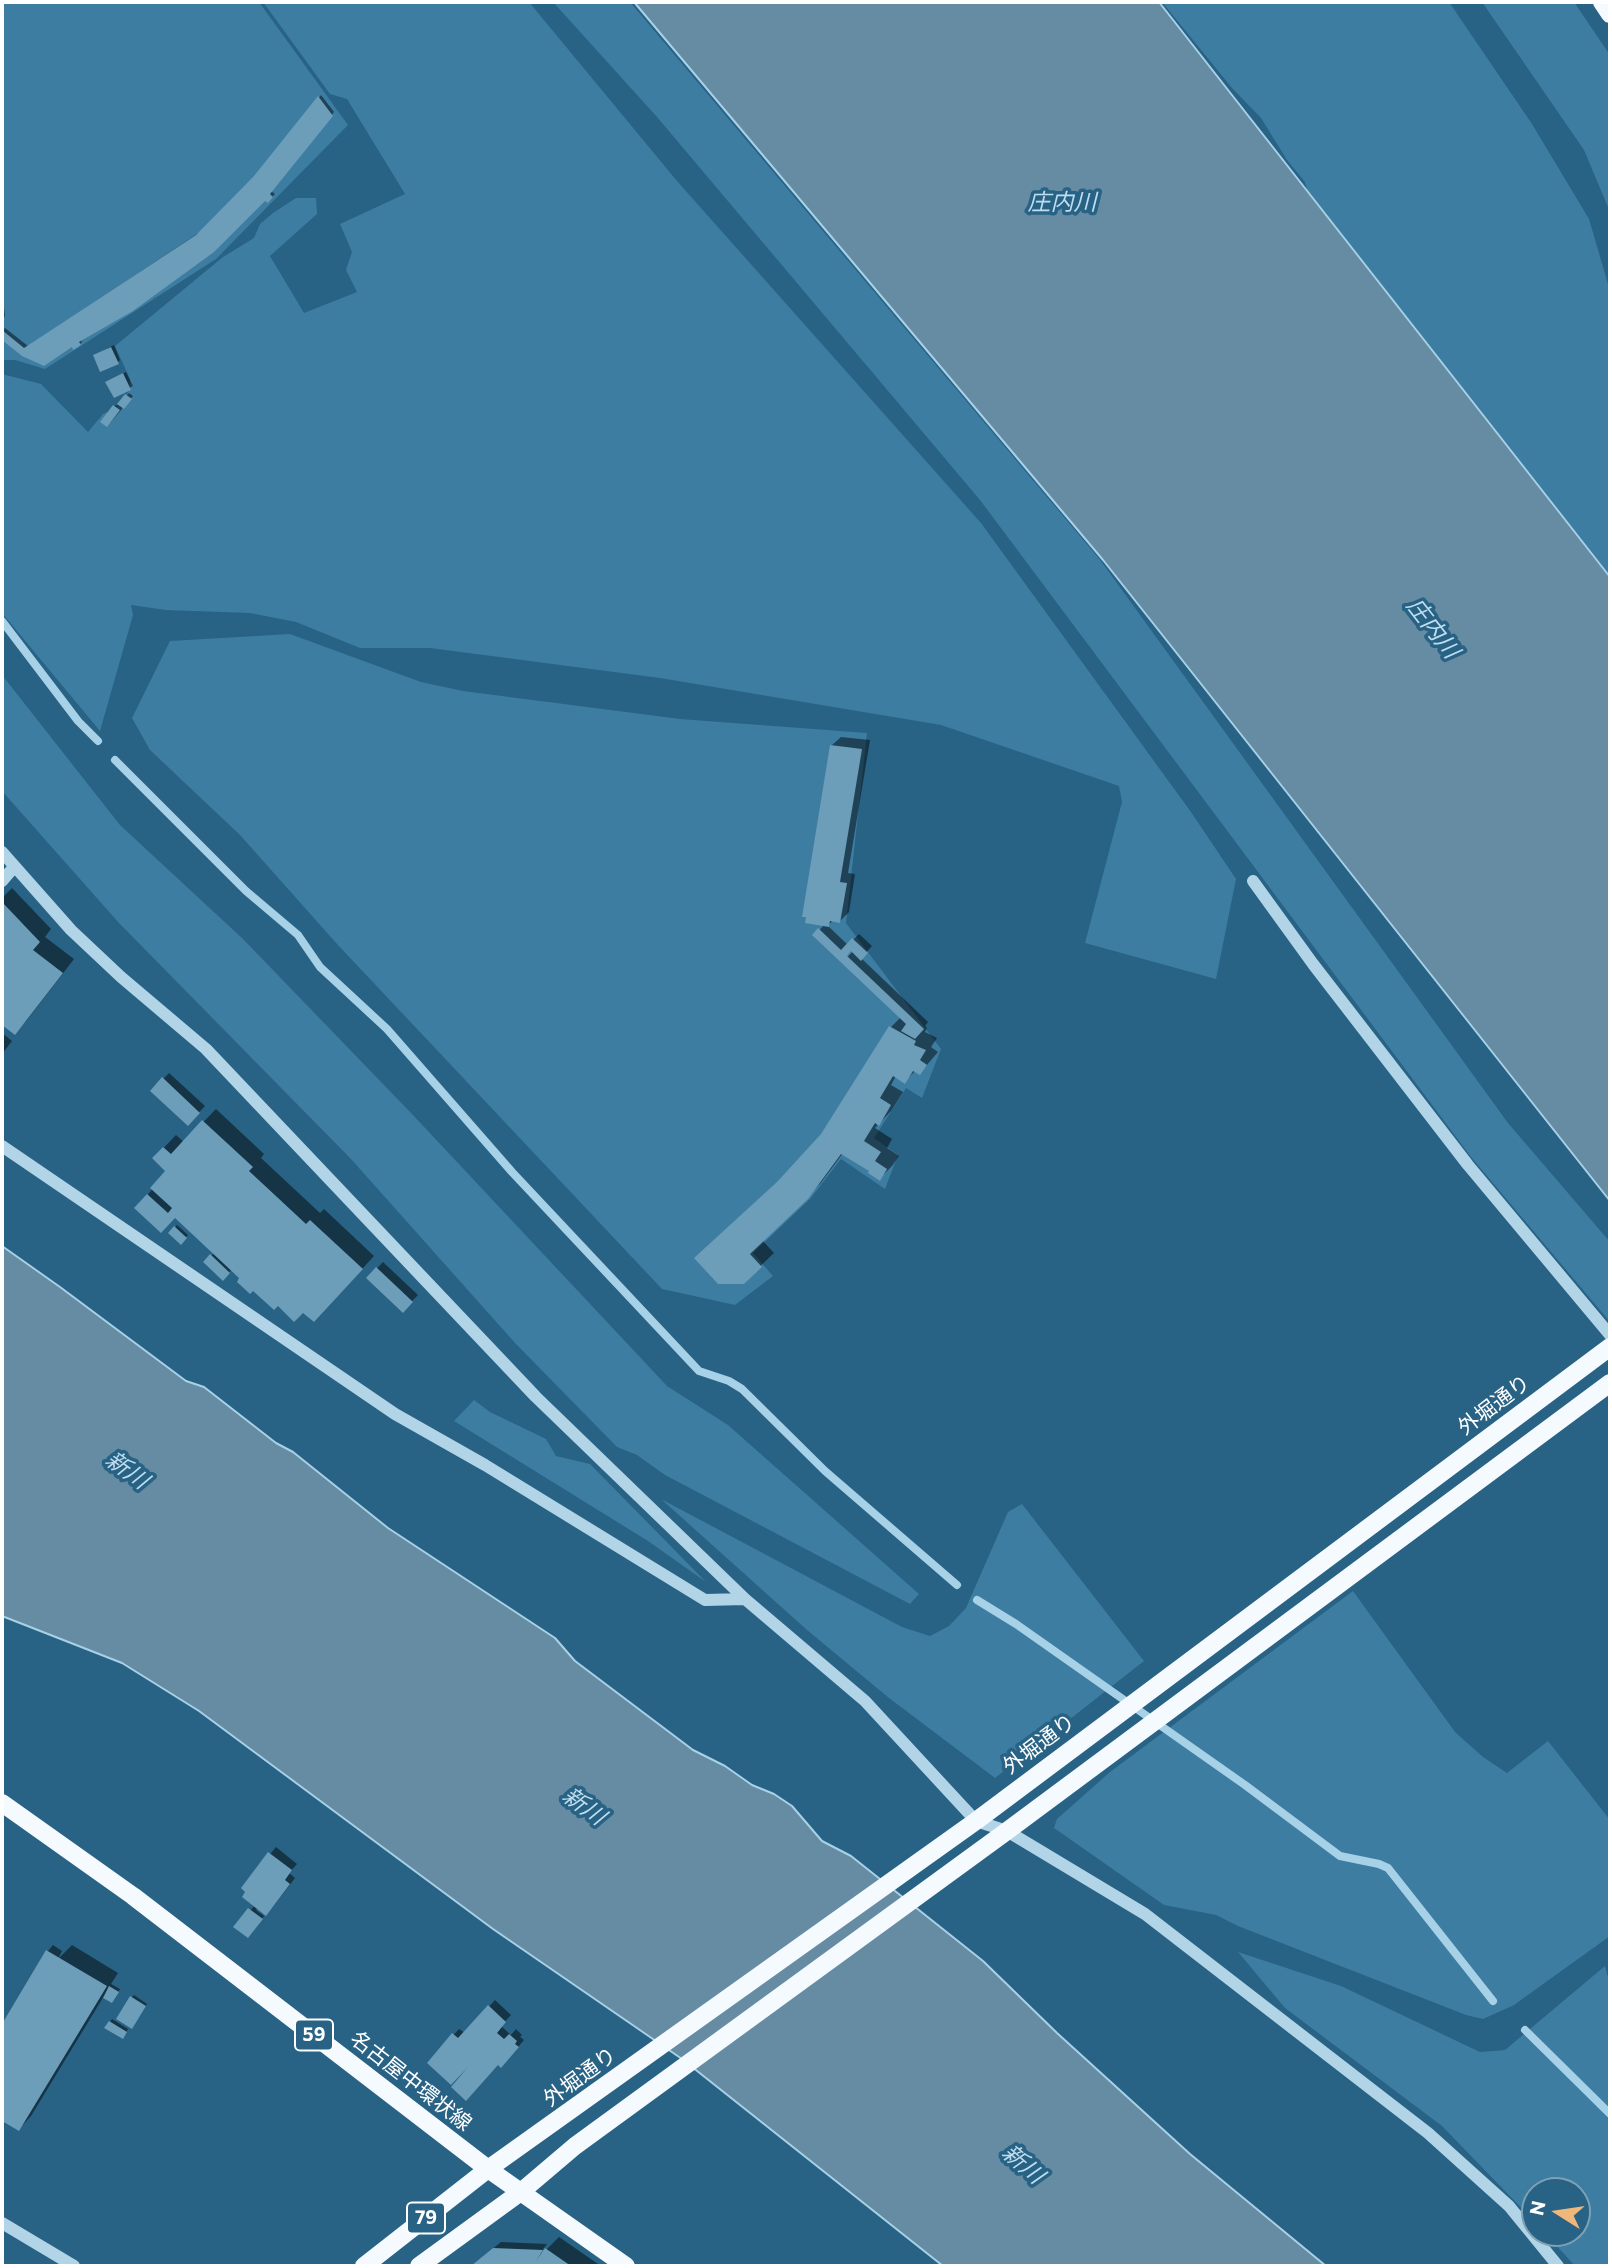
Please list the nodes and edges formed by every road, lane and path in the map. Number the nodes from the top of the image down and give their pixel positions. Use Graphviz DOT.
graph roads {
  1 [pos="1601,2"];
  2 [pos="1610,14"];
  3 [pos="2,852"];
  4 [pos="13,867"];
  5 [pos="2,881"];
  6 [pos="1253,881"];
  7 [pos="2,1146"];
  8 [pos="1610,1335"];
  9 [pos="1610,1347"];
  10 [pos="1610,1383"];
  11 [pos="745,1599"];
  12 [pos="2,1803"];
  13 [pos="976,1821"];
  14 [pos="1007,1831"];
  15 [pos="488,2169"];
  16 [pos="522,2191"];
  17 [pos="2,2223"];
  18 [pos="60,2263"];
  19 [pos="74,2266"];
  20 [pos="364,2266"];
  21 [pos="419,2266"];
  22 [pos="626,2266"];
  23 [pos="1558,2266"];
  1 -- 2 [label="main road"];
  3 -- 4 [label="street"];
  4 -- 5 [label="street"];
  4 -- 11 [label="street"];
  6 -- 8 [label="street"];
  7 -- 11 [label="street"];
  9 -- 13 [label="main road, 外堀通り"];
  10 -- 14 [label="main road"];
  11 -- 13 [label="street"];
  12 -- 15 [label="main road, 名古屋中環状線 / 59"];
  13 -- 14 [label="street"];
  13 -- 15 [label="main road, 外堀通り"];
  14 -- 16 [label="main road"];
  14 -- 23 [label="street"];
  15 -- 16 [label="main road, 名古屋中環状線 / 59"];
  15 -- 20 [label="main road, 79"];
  16 -- 21 [label="main road, 79"];
  16 -- 22 [label="main road, 名古屋中環状線 / 59"];
  17 -- 18 [label="street"];
  18 -- 19 [label="street"];
}
